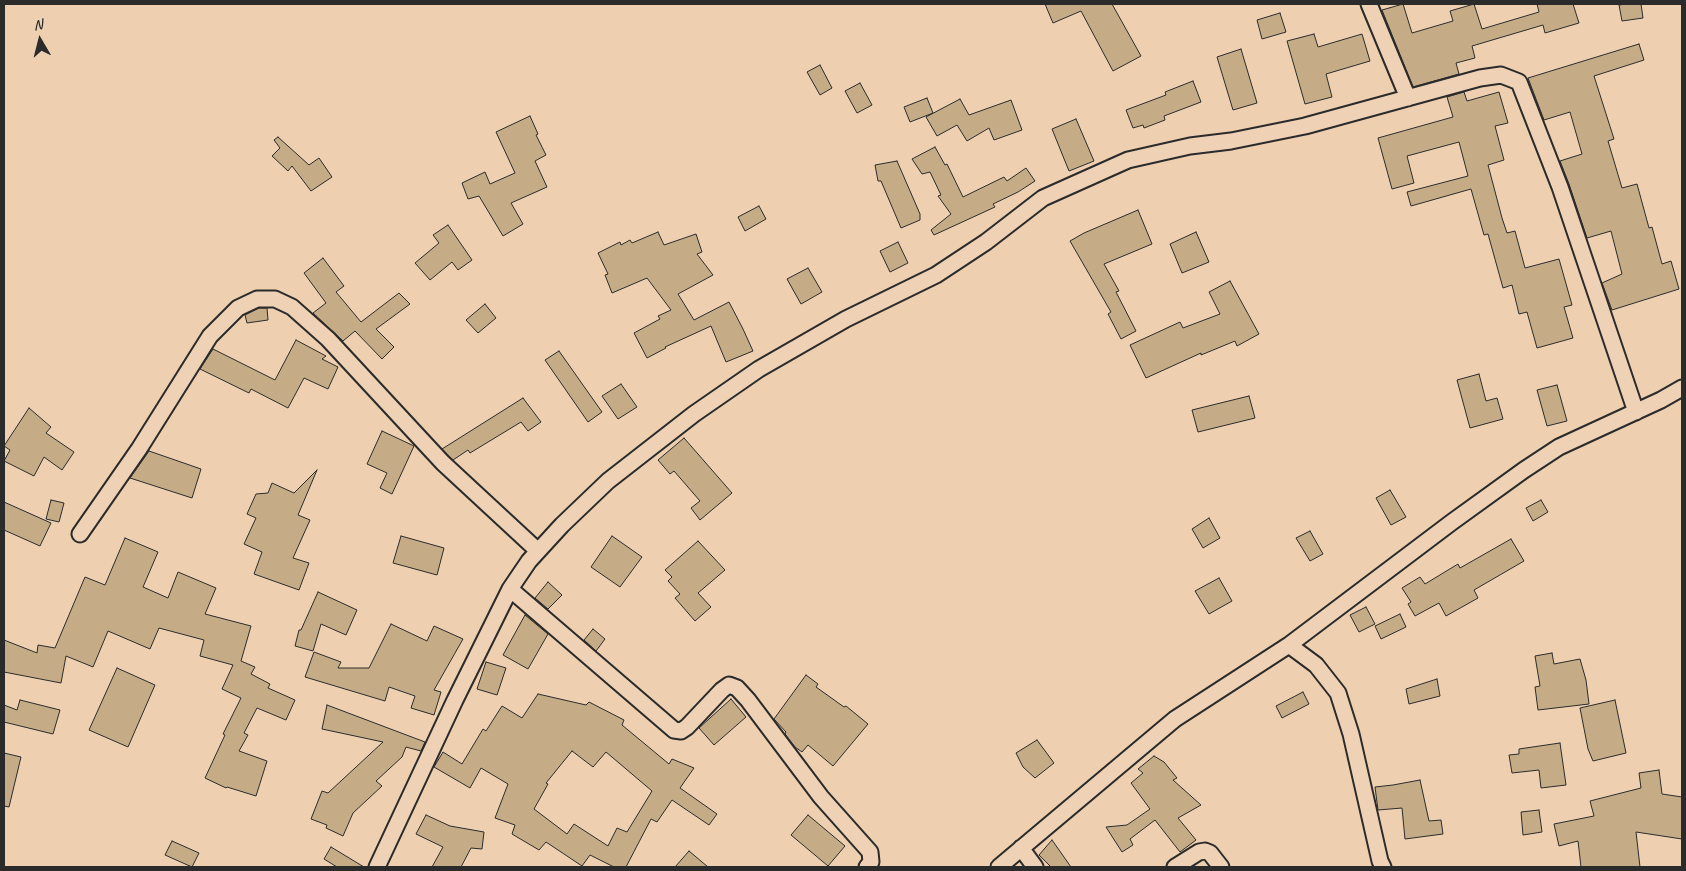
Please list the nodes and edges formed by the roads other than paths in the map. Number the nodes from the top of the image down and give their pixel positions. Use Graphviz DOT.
graph roads {
  1 [pos="1369,4"];
  2 [pos="1408,98"];
  3 [pos="1682,388"];
  4 [pos="1636,412"];
  5 [pos="80,534"];
  6 [pos="538,551"];
  7 [pos="510,589"];
  8 [pos="1289,645"];
  9 [pos="1021,848"];
  10 [pos="377,867"];
  11 [pos="867,867"];
  12 [pos="999,867"];
  13 [pos="1034,867"];
  14 [pos="1175,867"];
  15 [pos="1221,867"];
  16 [pos="1384,867"];
  1 -- 2 [label="street"];
  2 -- 4 [label="street"];
  2 -- 6 [label="street"];
  3 -- 4 [label="street"];
  4 -- 8 [label="street"];
  5 -- 6 [label="street"];
  6 -- 7 [label="street"];
  7 -- 10 [label="street"];
  7 -- 11 [label="street"];
  8 -- 9 [label="street"];
  8 -- 16 [label="street"];
  9 -- 12 [label="street"];
  9 -- 13 [label="street"];
  14 -- 15 [label="street"];
}
